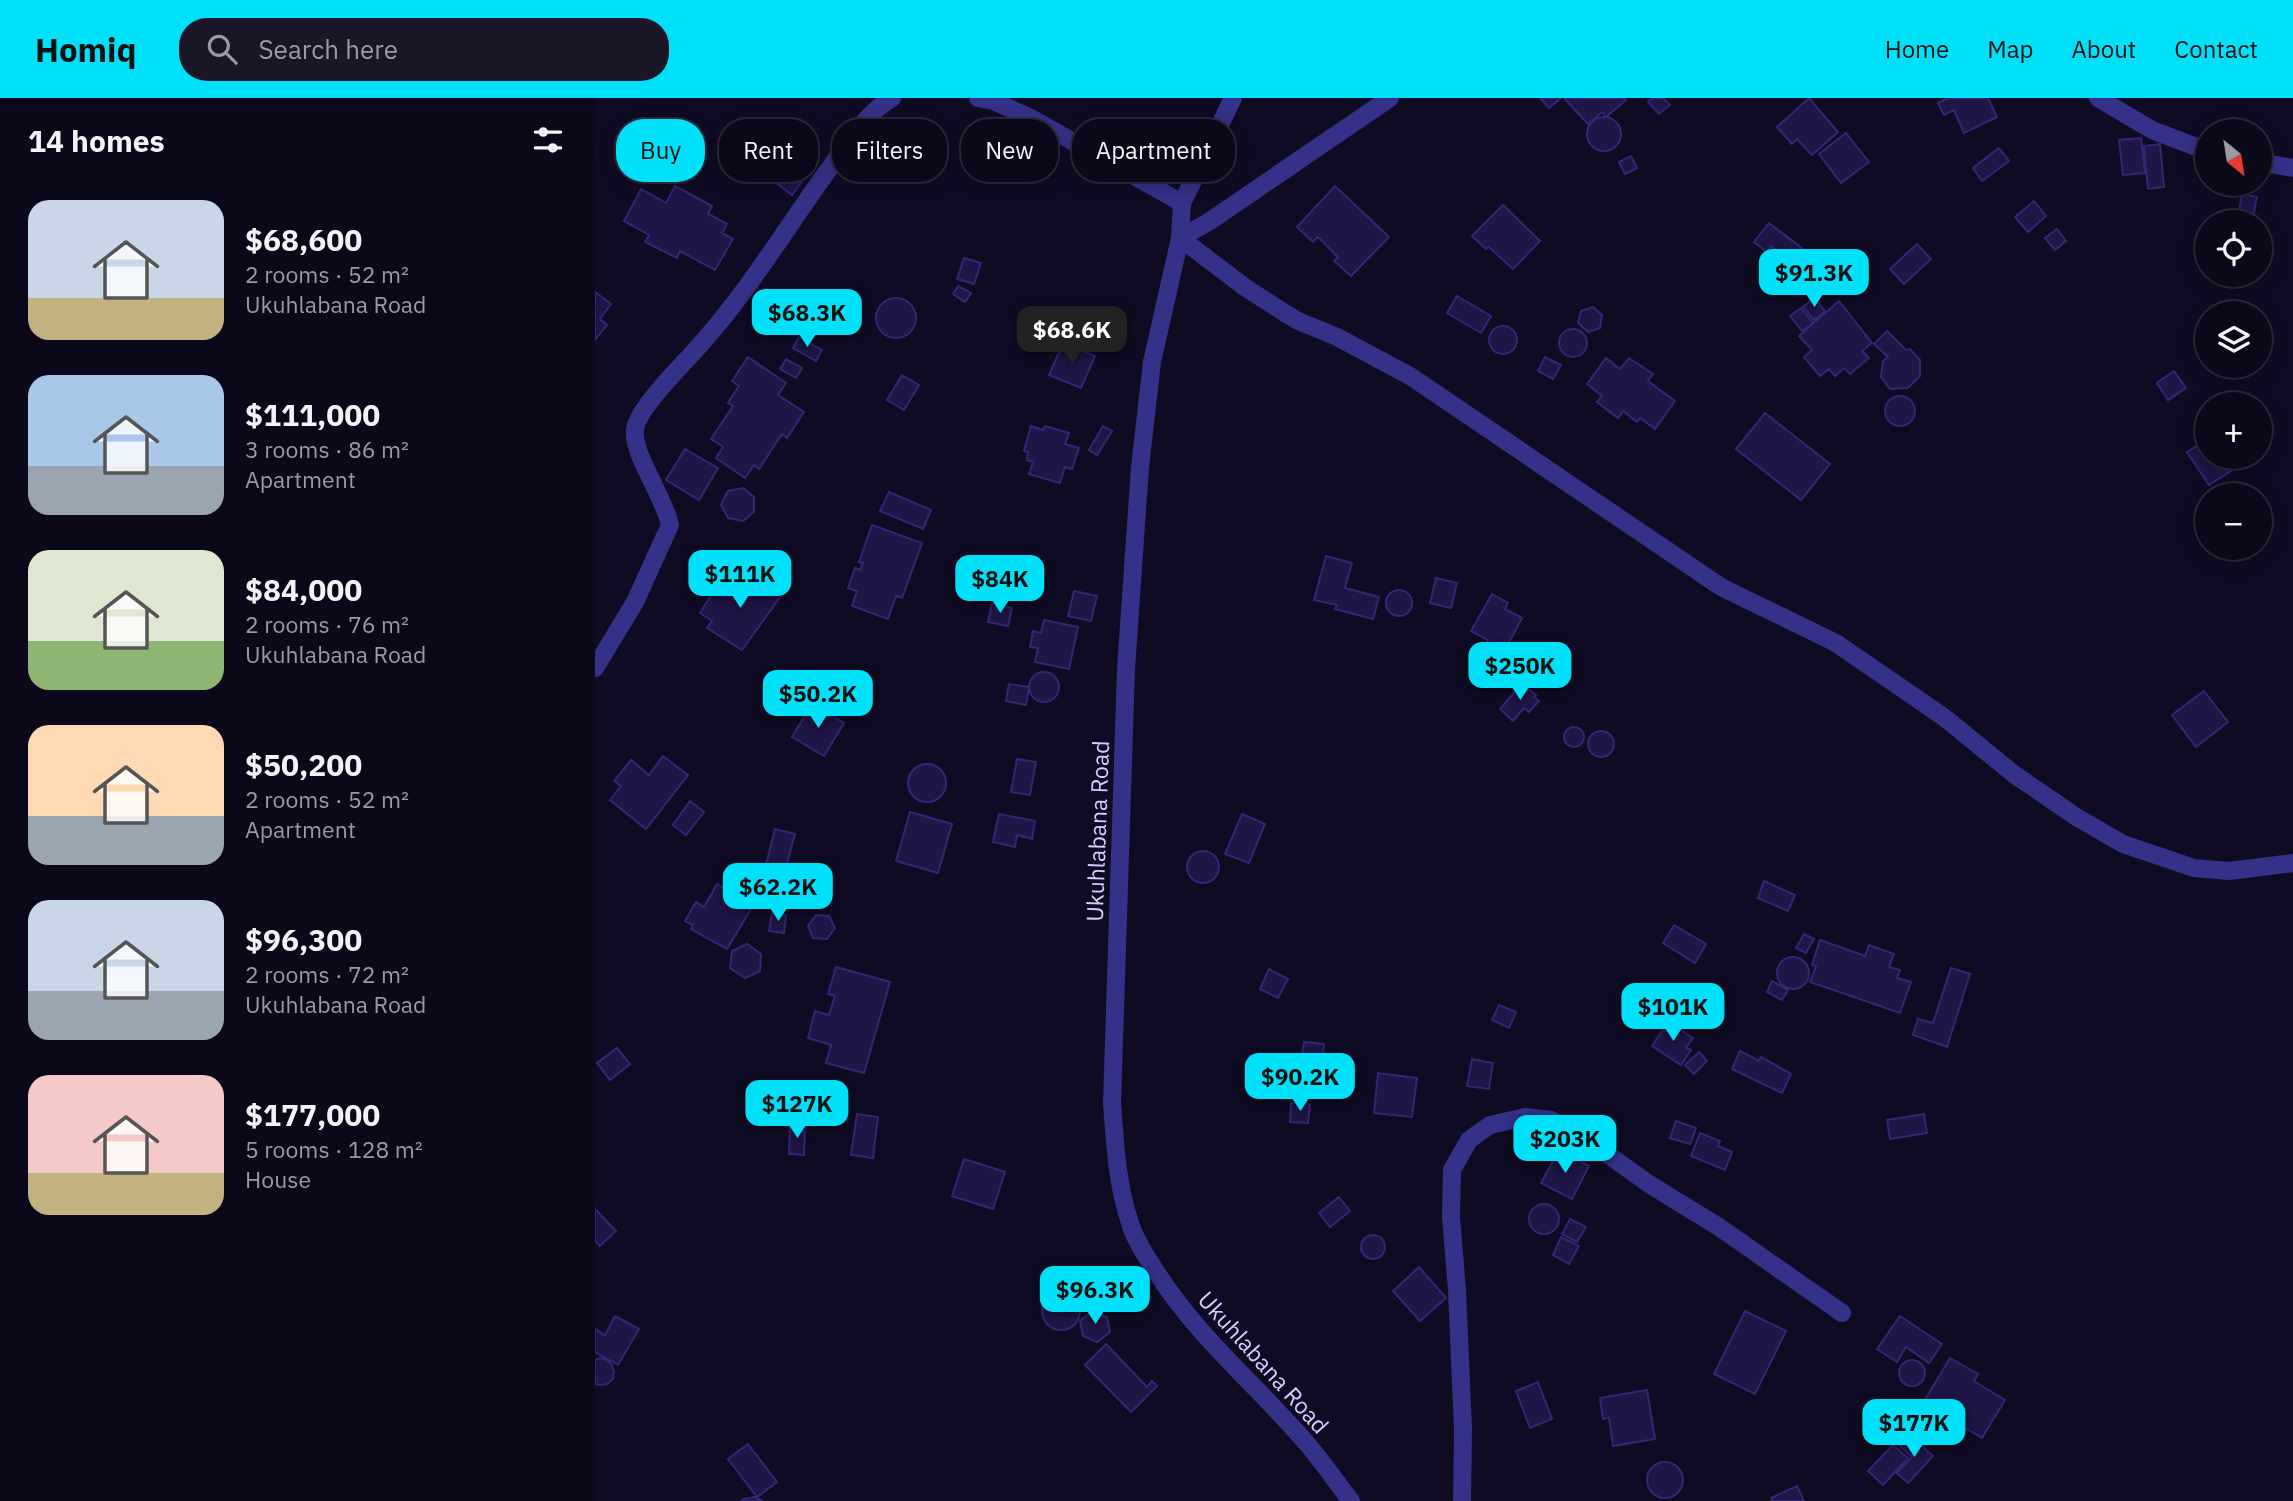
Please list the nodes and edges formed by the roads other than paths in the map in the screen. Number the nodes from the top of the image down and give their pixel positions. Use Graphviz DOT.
graph roads {
  1 [pos="892,98"];
  2 [pos="978,98"];
  3 [pos="1233,98"];
  4 [pos="1389,98"];
  5 [pos="2098,98"];
  6 [pos="2195,147"];
  7 [pos="2272,164"];
  8 [pos="2293,168"];
  9 [pos="1182,203"];
  10 [pos="1180,238"];
  11 [pos="595,668"];
  12 [pos="2293,863"];
  13 [pos="1842,1313"];
  14 [pos="1351,1501"];
  15 [pos="1462,1501"];
  1 -- 11 [label="street"];
  2 -- 9 [label="street"];
  3 -- 9 [label="street, Ukuhlabana Road"];
  4 -- 10 [label="street"];
  5 -- 6 [label="street"];
  7 -- 8 [label="street"];
  9 -- 10 [label="street, Ukuhlabana Road"];
  10 -- 12 [label="street"];
  10 -- 14 [label="street, Ukuhlabana Road"];
  13 -- 15 [label="street"];
}
